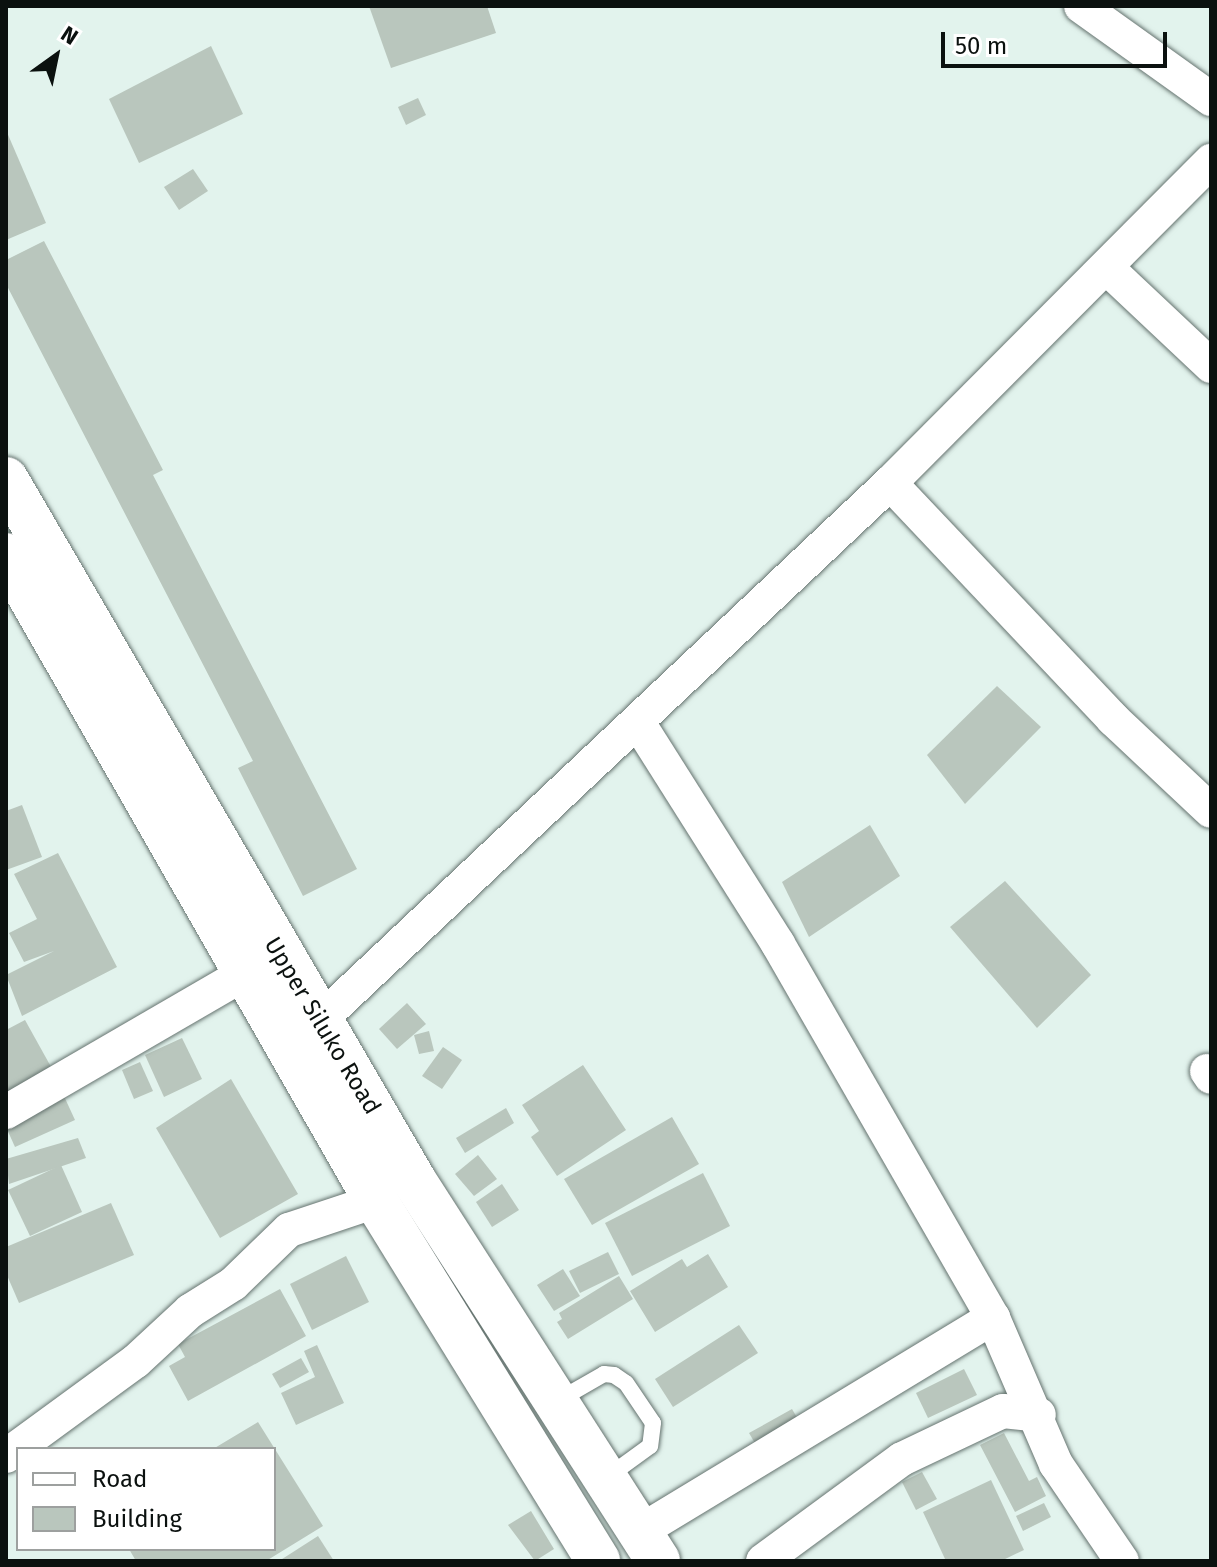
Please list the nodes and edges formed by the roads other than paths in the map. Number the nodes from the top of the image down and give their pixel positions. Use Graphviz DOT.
graph roads {
  1 [pos="1081,6"];
  2 [pos="1211,99"];
  3 [pos="1211,161"];
  4 [pos="1107,268"];
  5 [pos="1211,366"];
  6 [pos="6,479"];
  7 [pos="890,483"];
  8 [pos="6,555"];
  9 [pos="639,724"];
  10 [pos="1211,811"];
  11 [pos="244,974"];
  12 [pos="319,1021"];
  13 [pos="6,1112"];
  14 [pos="376,1201"];
  15 [pos="993,1318"];
  16 [pos="556,1402"];
  17 [pos="1039,1415"];
  18 [pos="18,1447"];
  19 [pos="605,1479"];
  20 [pos="649,1546"];
  21 [pos="598,1561"];
  22 [pos="763,1561"];
  23 [pos="1122,1561"];
  1 -- 2 [label="street"];
  3 -- 4 [label="street"];
  4 -- 5 [label="street"];
  4 -- 7 [label="street"];
  6 -- 12 [label="main road, Upper Siluko Road"];
  7 -- 9 [label="street"];
  7 -- 10 [label="street"];
  8 -- 11 [label="main road, Upper Siluko Road"];
  9 -- 12 [label="street"];
  9 -- 15 [label="street"];
  11 -- 13 [label="street"];
  11 -- 14 [label="main road, Upper Siluko Road"];
  12 -- 16 [label="main road, Upper Siluko Road"];
  14 -- 18 [label="street"];
  14 -- 21 [label="main road, Upper Siluko Road"];
  15 -- 17 [label="street"];
  15 -- 20 [label="street"];
  16 -- 19 [label="main road, Upper Siluko Road"];
  16 -- 19 [label="lane"];
  17 -- 22 [label="street"];
  17 -- 23 [label="street"];
  19 -- 20 [label="main road, Upper Siluko Road"];
}
